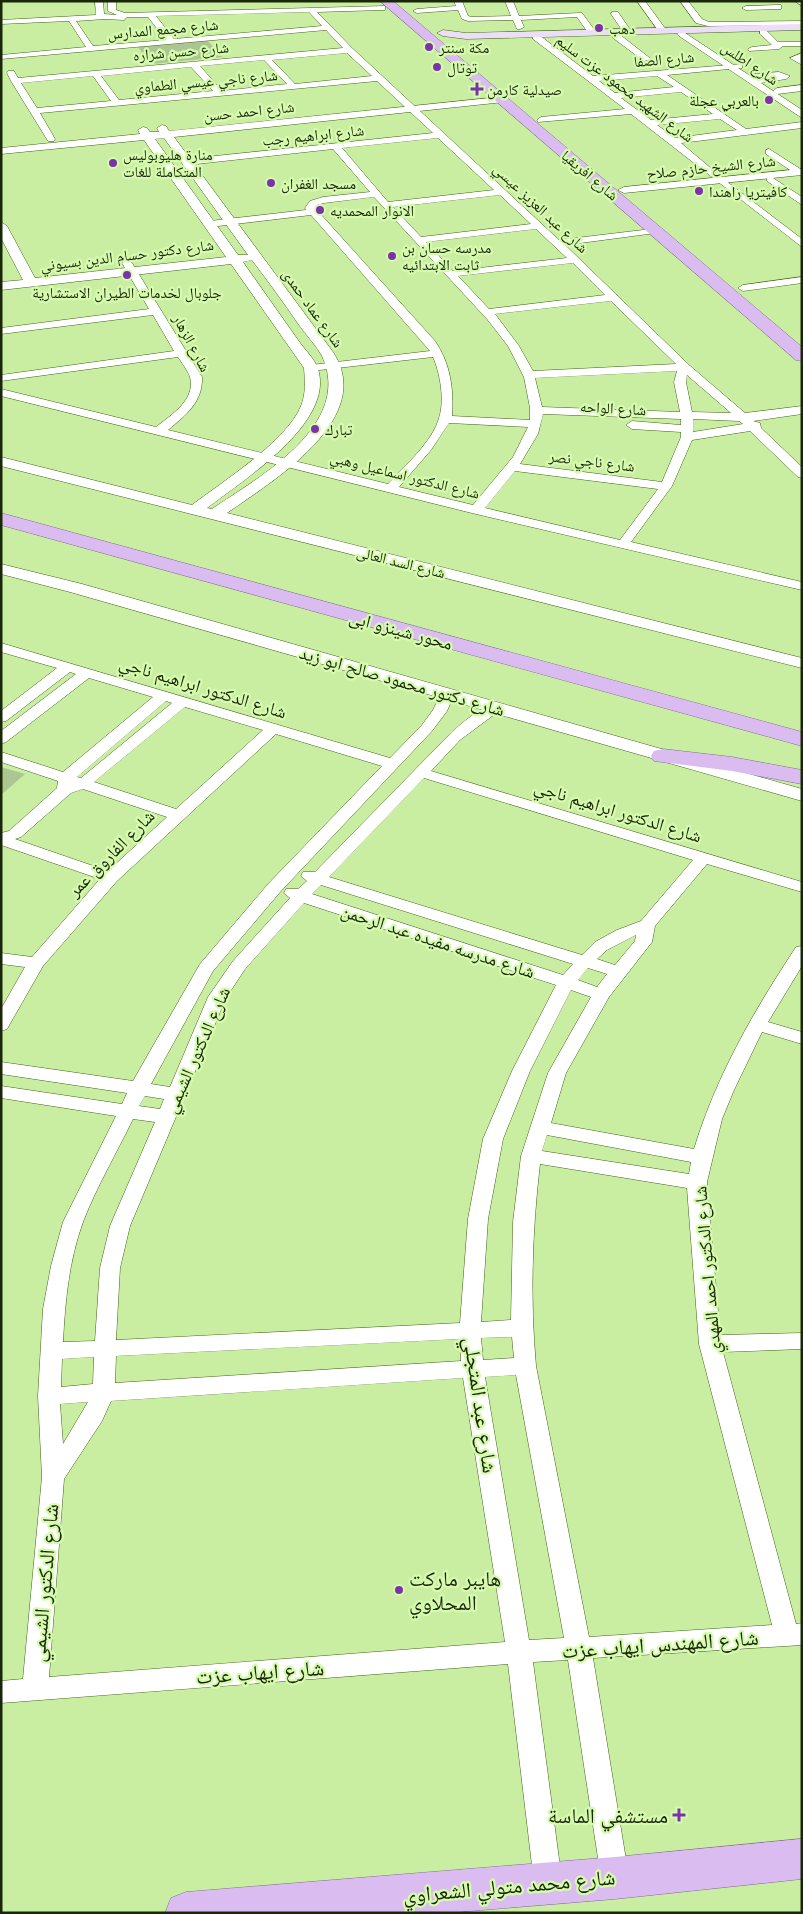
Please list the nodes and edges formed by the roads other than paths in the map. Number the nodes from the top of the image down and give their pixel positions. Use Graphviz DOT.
graph roads {
  1 [pos="99,1"];
  2 [pos="112,1"];
  3 [pos="396,1"];
  4 [pos="405,1"];
  5 [pos="509,1"];
  6 [pos="641,1"];
  7 [pos="739,1"];
  8 [pos="799,1"];
  9 [pos="680,2"];
  10 [pos="694,2"];
  11 [pos="380,3"];
  12 [pos="802,4"];
  13 [pos="460,5"];
  14 [pos="778,7"];
  15 [pos="309,10"];
  16 [pos="411,13"];
  17 [pos="615,14"];
  18 [pos="151,15"];
  19 [pos="102,17"];
  20 [pos="142,18"];
  21 [pos="72,20"];
  22 [pos="517,20"];
  23 [pos="1,22"];
  24 [pos="243,22"];
  25 [pos="230,23"];
  26 [pos="802,23"];
  27 [pos="802,27"];
  28 [pos="327,28"];
  29 [pos="693,29"];
  30 [pos="663,30"];
  31 [pos="802,31"];
  32 [pos="592,32"];
  33 [pos="627,32"];
  34 [pos="763,32"];
  35 [pos="523,34"];
  36 [pos="616,36"];
  37 [pos="211,38"];
  38 [pos="536,38"];
  39 [pos="172,42"];
  40 [pos="776,44"];
  41 [pos="802,44"];
  42 [pos="121,46"];
  43 [pos="218,46"];
  44 [pos="462,48"];
  45 [pos="90,49"];
  46 [pos="349,50"];
  47 [pos="752,50"];
  48 [pos="224,53"];
  49 [pos="802,55"];
  50 [pos="277,56"];
  51 [pos="265,57"];
  52 [pos="1,58"];
  53 [pos="647,59"];
  54 [pos="231,60"];
  55 [pos="136,63"];
  56 [pos="802,63"];
  57 [pos="193,64"];
  58 [pos="182,65"];
  59 [pos="734,67"];
  60 [pos="95,73"];
  61 [pos="659,73"];
  62 [pos="380,78"];
  63 [pos="195,80"];
  64 [pos="591,80"];
  65 [pos="15,81"];
  66 [pos="306,85"];
  67 [pos="294,86"];
  68 [pos="201,87"];
  69 [pos="802,88"];
  70 [pos="682,89"];
  71 [pos="777,91"];
  72 [pos="220,94"];
  73 [pos="208,95"];
  74 [pos="613,96"];
  75 [pos="497,97"];
  76 [pos="117,104"];
  77 [pos="410,106"];
  78 [pos="802,107"];
  79 [pos="629,109"];
  80 [pos="34,112"];
  81 [pos="721,116"];
  82 [pos="802,116"];
  83 [pos="539,118"];
  84 [pos="649,123"];
  85 [pos="802,125"];
  86 [pos="165,131"];
  87 [pos="145,133"];
  88 [pos="742,133"];
  89 [pos="441,135"];
  90 [pos="51,139"];
  91 [pos="672,141"];
  92 [pos="1,144"];
  93 [pos="335,146"];
  94 [pos="1,151"];
  95 [pos="769,152"];
  96 [pos="187,162"];
  97 [pos="801,173"];
  98 [pos="770,179"];
  99 [pos="723,182"];
  100 [pos="500,190"];
  101 [pos="628,193"];
  102 [pos="381,199"];
  103 [pos="802,202"];
  104 [pos="312,210"];
  105 [pos="229,219"];
  106 [pos="208,222"];
  107 [pos="536,224"];
  108 [pos="1,226"];
  109 [pos="651,227"];
  110 [pos="417,238"];
  111 [pos="553,239"];
  112 [pos="802,244"];
  113 [pos="254,253"];
  114 [pos="232,255"];
  115 [pos="572,257"];
  116 [pos="130,267"];
  117 [pos="448,271"];
  118 [pos="3,279"];
  119 [pos="29,279"];
  120 [pos="802,280"];
  121 [pos="743,288"];
  122 [pos="611,294"];
  123 [pos="484,310"];
  124 [pos="157,311"];
  125 [pos="1,331"];
  126 [pos="802,337"];
  127 [pos="434,348"];
  128 [pos="182,353"];
  129 [pos="802,356"];
  130 [pos="331,360"];
  131 [pos="681,362"];
  132 [pos="308,363"];
  133 [pos="528,371"];
  134 [pos="1,378"];
  135 [pos="1,392"];
  136 [pos="802,410"];
  137 [pos="742,417"];
  138 [pos="535,418"];
  139 [pos="802,418"];
  140 [pos="446,419"];
  141 [pos="752,426"];
  142 [pos="687,427"];
  143 [pos="160,430"];
  144 [pos="262,456"];
  145 [pos="1,461"];
  146 [pos="286,462"];
  147 [pos="516,463"];
  148 [pos="802,474"];
  149 [pos="668,482"];
  150 [pos="391,488"];
  151 [pos="1,505"];
  152 [pos="195,510"];
  153 [pos="476,510"];
  154 [pos="214,514"];
  155 [pos="1,519"];
  156 [pos="624,543"];
  157 [pos="1,568"];
  158 [pos="802,586"];
  159 [pos="1,647"];
  160 [pos="802,663"];
  161 [pos="68,667"];
  162 [pos="86,672"];
  163 [pos="447,695"];
  164 [pos="163,696"];
  165 [pos="183,702"];
  166 [pos="496,708"];
  167 [pos="1,718"];
  168 [pos="802,721"];
  169 [pos="427,728"];
  170 [pos="273,729"];
  171 [pos="455,737"];
  172 [pos="1,739"];
  173 [pos="802,739"];
  174 [pos="663,756"];
  175 [pos="1,758"];
  176 [pos="393,764"];
  177 [pos="422,773"];
  178 [pos="802,777"];
  179 [pos="66,784"];
  180 [pos="83,784"];
  181 [pos="802,795"];
  182 [pos="178,815"];
  183 [pos="6,842"];
  184 [pos="703,858"];
  185 [pos="291,870"];
  186 [pos="111,877"];
  187 [pos="317,879"];
  188 [pos="275,887"];
  189 [pos="802,887"];
  190 [pos="302,896"];
  191 [pos="647,925"];
  192 [pos="802,951"];
  193 [pos="1,958"];
  194 [pos="584,962"];
  195 [pos="36,963"];
  196 [pos="618,972"];
  197 [pos="566,983"];
  198 [pos="601,994"];
  199 [pos="756,1024"];
  200 [pos="1,1025"];
  201 [pos="802,1038"];
  202 [pos="1,1068"];
  203 [pos="139,1088"];
  204 [pos="1,1092"];
  205 [pos="176,1094"];
  206 [pos="129,1112"];
  207 [pos="166,1117"];
  208 [pos="540,1127"];
  209 [pos="531,1156"];
  210 [pos="701,1156"];
  211 [pos="697,1182"];
  212 [pos="522,1328"];
  213 [pos="470,1331"];
  214 [pos="802,1341"];
  215 [pos="710,1344"];
  216 [pos="105,1348"];
  217 [pos="52,1351"];
  218 [pos="525,1366"];
  219 [pos="473,1370"];
  220 [pos="104,1392"];
  221 [pos="49,1396"];
  222 [pos="53,1477"];
  223 [pos="794,1635"];
  224 [pos="579,1650"];
  225 [pos="519,1652"];
  226 [pos="35,1690"];
  227 [pos="1,1692"];
  228 [pos="802,1859"];
  229 [pos="615,1878"];
  230 [pos="548,1882"];
  231 [pos="186,1913"];
  1 -- 19 [label="street"];
  2 -- 20 [label="street"];
  3 -- 16 [label="main road"];
  4 -- 16 [label="main road, شارع افريقيا"];
  5 -- 22 [label="street"];
  6 -- 30 [label="street"];
  7 -- 14 [label="street"];
  8 -- 12 [label="street"];
  9 -- 10 [label="street"];
  9 -- 29 [label="street"];
  11 -- 15 [label="street"];
  11 -- 16 [label="main road"];
  11 -- 44 [label="main road, شارع افريقيا"];
  13 -- 16 [label="street"];
  13 -- 22 [label="street"];
  15 -- 24 [label="street"];
  15 -- 28 [label="street, شارع عبد العزيز عيسي"];
  16 -- 44 [label="main road"];
  16 -- 44 [label="main road, شارع افريقيا"];
  17 -- 33 [label="street"];
  18 -- 20 [label="street"];
  18 -- 25 [label="street"];
  18 -- 39 [label="street"];
  19 -- 20 [label="street"];
  19 -- 21 [label="street"];
  21 -- 23 [label="street"];
  21 -- 45 [label="street"];
  22 -- 32 [label="street"];
  22 -- 35 [label="street"];
  24 -- 25 [label="street, شارع مجمع المدارس"];
  24 -- 25 [label="street"];
  24 -- 28 [label="street, شارع مجمع المدارس"];
  25 -- 37 [label="street, شارع مجمع المدارس"];
  26 -- 29 [label="street"];
  27 -- 29 [label="main road"];
  28 -- 46 [label="street, شارع عبد العزيز عيسي"];
  29 -- 30 [label="main road"];
  29 -- 34 [label="main road"];
  29 -- 36 [label="main road"];
  29 -- 59 [label="street, شارع اطلس"];
  30 -- 33 [label="main road"];
  31 -- 34 [label="main road"];
  32 -- 33 [label="main road"];
  32 -- 35 [label="main road"];
  34 -- 40 [label="street"];
  35 -- 44 [label="main road"];
  36 -- 38 [label="main road"];
  36 -- 53 [label="street"];
  37 -- 39 [label="street, شارع مجمع المدارس"];
  37 -- 43 [label="street"];
  38 -- 44 [label="main road"];
  38 -- 64 [label="street, شارع الشهيد محمود عزت سليم"];
  39 -- 42 [label="street, شارع مجمع المدارس"];
  40 -- 41 [label="street"];
  40 -- 47 [label="street"];
  42 -- 45 [label="street, شارع مجمع المدارس"];
  42 -- 55 [label="street"];
  44 -- 75 [label="main road, شارع افريقيا"];
  44 -- 83 [label="main road, شارع افريقيا"];
  45 -- 52 [label="street, شارع مجمع المدارس"];
  46 -- 50 [label="street, شارع حسن شراره"];
  46 -- 62 [label="street, شارع عبد العزيز عيسي"];
  48 -- 54 [label="street"];
  49 -- 56 [label="street"];
  50 -- 51 [label="street, شارع حسن شراره"];
  50 -- 66 [label="street"];
  51 -- 54 [label="street, شارع حسن شراره"];
  51 -- 67 [label="street"];
  52 -- 65 [label="street"];
  54 -- 57 [label="street, شارع حسن شراره"];
  55 -- 58 [label="street, شارع حسن شراره"];
  55 -- 60 [label="street, شارع حسن شراره"];
  57 -- 58 [label="street, شارع حسن شراره"];
  57 -- 72 [label="street"];
  58 -- 63 [label="street"];
  59 -- 61 [label="street, شارع الصفا"];
  59 -- 71 [label="street, شارع اطلس"];
  59 -- 82 [label="street, شارع اطلس"];
  60 -- 65 [label="street, شارع حسن شراره"];
  60 -- 76 [label="street"];
  61 -- 64 [label="street, شارع الصفا"];
  61 -- 70 [label="street"];
  62 -- 66 [label="street, شارع ناجي عيسي الطماوي"];
  62 -- 77 [label="street, شارع عبد العزيز عيسي"];
  64 -- 74 [label="street, شارع الشهيد محمود عزت سليم"];
  65 -- 80 [label="street"];
  66 -- 67 [label="street, شارع ناجي عيسي الطماوي"];
  67 -- 72 [label="street, شارع ناجي عيسي الطماوي"];
  68 -- 73 [label="street"];
  69 -- 71 [label="street"];
  70 -- 74 [label="street"];
  70 -- 81 [label="street"];
  71 -- 78 [label="street, شارع اطلس"];
  72 -- 73 [label="street, شارع ناجي عيسي الطماوي"];
  73 -- 76 [label="street, شارع ناجي عيسي الطماوي"];
  74 -- 79 [label="street, شارع الشهيد محمود عزت سليم"];
  75 -- 77 [label="street, شارع احمد حسن"];
  75 -- 109 [label="main road, شارع افريقيا"];
  76 -- 80 [label="street, شارع ناجي عيسي الطماوي"];
  77 -- 86 [label="street, شارع احمد حسن"];
  77 -- 89 [label="street, شارع عبد العزيز عيسي"];
  79 -- 83 [label="street"];
  79 -- 84 [label="street, شارع الشهيد محمود عزت سليم"];
  80 -- 90 [label="street"];
  81 -- 84 [label="street"];
  81 -- 88 [label="street"];
  83 -- 101 [label="main road, شارع افريقيا"];
  84 -- 91 [label="street, شارع الشهيد محمود عزت سليم"];
  85 -- 88 [label="street"];
  86 -- 87 [label="street, شارع احمد حسن"];
  86 -- 96 [label="street, شارع عماد حمدى"];
  87 -- 90 [label="street, شارع احمد حسن"];
  87 -- 94 [label="street, شارع احمد حسن"];
  87 -- 106 [label="street, شارع عماد حمدى"];
  88 -- 91 [label="street"];
  89 -- 93 [label="street, شارع ابراهيم رجب"];
  89 -- 100 [label="street, شارع عبد العزيز عيسي"];
  90 -- 92 [label="street, شارع احمد حسن"];
  91 -- 99 [label="street, شارع الشهيد محمود عزت سليم"];
  93 -- 96 [label="street, شارع ابراهيم رجب"];
  93 -- 102 [label="street"];
  95 -- 97 [label="street"];
  96 -- 105 [label="street, شارع عماد حمدى"];
  97 -- 98 [label="street, شارع الشيخ حازم صلاح"];
  97 -- 99 [label="street, شارع الشيخ حازم صلاح"];
  98 -- 99 [label="street, شارع الشيخ حازم صلاح"];
  98 -- 103 [label="street"];
  99 -- 101 [label="street, شارع الشيخ حازم صلاح"];
  99 -- 112 [label="street, شارع الشهيد محمود عزت سليم"];
  100 -- 102 [label="street"];
  100 -- 107 [label="street, شارع عبد العزيز عيسي"];
  101 -- 121 [label="main road, شارع افريقيا"];
  102 -- 104 [label="street"];
  102 -- 110 [label="street"];
  104 -- 105 [label="street"];
  104 -- 127 [label="street"];
  105 -- 106 [label="street"];
  105 -- 113 [label="street, شارع عماد حمدى"];
  106 -- 114 [label="street, شارع عماد حمدى"];
  107 -- 110 [label="street"];
  107 -- 111 [label="street, شارع عبد العزيز عيسي"];
  108 -- 119 [label="street"];
  109 -- 111 [label="street"];
  109 -- 129 [label="main road, شارع افريقيا"];
  110 -- 117 [label="street"];
  111 -- 115 [label="street, شارع عبد العزيز عيسي"];
  113 -- 114 [label="street, شارع دكتور حسام الدين بسيوني"];
  113 -- 130 [label="street, شارع عماد حمدى"];
  114 -- 116 [label="street, شارع دكتور حسام الدين بسيوني"];
  114 -- 132 [label="street, شارع عماد حمدى"];
  115 -- 117 [label="street"];
  115 -- 122 [label="street, شارع عبد العزيز عيسي"];
  116 -- 119 [label="street, شارع دكتور حسام الدين بسيوني"];
  116 -- 124 [label="street, شارع الزهار"];
  117 -- 123 [label="street"];
  118 -- 119 [label="street, شارع دكتور حسام الدين بسيوني"];
  120 -- 121 [label="street"];
  121 -- 126 [label="main road, شارع افريقيا"];
  122 -- 123 [label="street"];
  122 -- 131 [label="street, شارع عبد العزيز عيسي"];
  123 -- 133 [label="street"];
  124 -- 125 [label="street"];
  124 -- 128 [label="street, شارع الزهار"];
  127 -- 130 [label="street"];
  127 -- 140 [label="street"];
  128 -- 134 [label="street"];
  128 -- 143 [label="street, شارع الزهار"];
  130 -- 132 [label="street"];
  130 -- 146 [label="street, شارع عماد حمدى"];
  131 -- 133 [label="street"];
  131 -- 137 [label="street, شارع عبد العزيز عيسي"];
  131 -- 142 [label="street"];
  132 -- 144 [label="street"];
  133 -- 138 [label="street"];
  135 -- 143 [label="street, شارع الدكتور اسماعيل وهبي"];
  136 -- 137 [label="street"];
  137 -- 141 [label="street, شارع عبد العزيز عيسي"];
  137 -- 142 [label="street"];
  138 -- 140 [label="street, شارع الواحه"];
  138 -- 142 [label="street, شارع الواحه"];
  138 -- 147 [label="street"];
  139 -- 141 [label="street"];
  140 -- 150 [label="street"];
  141 -- 142 [label="street"];
  141 -- 148 [label="street"];
  142 -- 149 [label="street"];
  143 -- 144 [label="street, شارع الدكتور اسماعيل وهبي"];
  144 -- 146 [label="street, شارع الدكتور اسماعيل وهبي"];
  144 -- 152 [label="street"];
  145 -- 152 [label="street, شارع السد العالى"];
  146 -- 150 [label="street, شارع الدكتور اسماعيل وهبي"];
  146 -- 154 [label="street, شارع عماد حمدى"];
  147 -- 149 [label="street, شارع ناجي نصر"];
  147 -- 153 [label="street"];
  149 -- 156 [label="street"];
  150 -- 153 [label="street, شارع الدكتور اسماعيل وهبي"];
  151 -- 168 [label="main road, محور شينزو ابى"];
  152 -- 154 [label="street, شارع السد العالى"];
  153 -- 156 [label="street, شارع الدكتور اسماعيل وهبي"];
  154 -- 160 [label="street, شارع السد العالى"];
  155 -- 173 [label="main road, محور شينزو ابى"];
  156 -- 158 [label="street, شارع الدكتور اسماعيل وهبي"];
  157 -- 163 [label="street, شارع دكتور محمود صالح ابو زيد"];
  159 -- 161 [label="street, شارع الدكتور ابراهيم ناجي"];
  161 -- 162 [label="street, شارع الدكتور ابراهيم ناجي"];
  161 -- 167 [label="street"];
  162 -- 164 [label="street, شارع الدكتور ابراهيم ناجي"];
  162 -- 172 [label="street"];
  163 -- 166 [label="street, شارع دكتور محمود صالح ابو زيد"];
  163 -- 169 [label="street, شارع الدكتور الشيمي"];
  164 -- 165 [label="street, شارع الدكتور ابراهيم ناجي"];
  164 -- 179 [label="street"];
  165 -- 170 [label="street, شارع الدكتور ابراهيم ناجي"];
  165 -- 180 [label="street"];
  166 -- 171 [label="street, شارع الدكتور الشيمي"];
  166 -- 174 [label="street, شارع دكتور محمود صالح ابو زيد"];
  169 -- 171 [label="street"];
  169 -- 176 [label="street, شارع الدكتور الشيمي"];
  170 -- 176 [label="street, شارع الدكتور ابراهيم ناجي"];
  170 -- 182 [label="street, شارع الفاروق عمر"];
  171 -- 177 [label="street, شارع الدكتور الشيمي"];
  174 -- 178 [label="main road"];
  174 -- 181 [label="street, شارع دكتور محمود صالح ابو زيد"];
  175 -- 179 [label="street"];
  176 -- 185 [label="street, شارع الدكتور الشيمي"];
  177 -- 184 [label="street, شارع الدكتور ابراهيم ناجي"];
  177 -- 187 [label="street, شارع الدكتور الشيمي"];
  179 -- 180 [label="street"];
  179 -- 183 [label="street"];
  180 -- 182 [label="street"];
  182 -- 186 [label="street, شارع الفاروق عمر"];
  183 -- 186 [label="street"];
  184 -- 189 [label="street, شارع الدكتور ابراهيم ناجي"];
  184 -- 191 [label="street, شارع عبد المتجلي"];
  185 -- 187 [label="street, شارع مدرسه مفيده عبد الرحمن"];
  185 -- 188 [label="street, شارع الدكتور الشيمي"];
  186 -- 195 [label="street, شارع الفاروق عمر"];
  187 -- 190 [label="street, شارع الدكتور الشيمي"];
  187 -- 194 [label="street, شارع مدرسه مفيده عبد الرحمن"];
  188 -- 190 [label="street, شارع مدرسه مفيده عبد الرحمن"];
  188 -- 203 [label="street, شارع الدكتور الشيمي"];
  190 -- 197 [label="street, شارع مدرسه مفيده عبد الرحمن"];
  190 -- 205 [label="street, شارع الدكتور الشيمي"];
  191 -- 194 [label="street, شارع عبد المتجلي"];
  191 -- 196 [label="street, شارع عبد المتجلي"];
  192 -- 199 [label="street, شارع الدكتور احمد المهدي"];
  193 -- 195 [label="street"];
  194 -- 196 [label="street, شارع مدرسه مفيده عبد الرحمن"];
  194 -- 197 [label="street, شارع عبد المتجلي"];
  195 -- 200 [label="street, شارع الفاروق عمر"];
  196 -- 198 [label="street, شارع عبد المتجلي"];
  197 -- 198 [label="street, شارع مدرسه مفيده عبد الرحمن"];
  197 -- 213 [label="street, شارع عبد المتجلي"];
  198 -- 208 [label="street, شارع عبد المتجلي"];
  199 -- 201 [label="street"];
  199 -- 210 [label="street, شارع الدكتور احمد المهدي"];
  202 -- 203 [label="street"];
  203 -- 205 [label="street"];
  203 -- 206 [label="street, شارع الدكتور الشيمي"];
  204 -- 206 [label="street"];
  205 -- 207 [label="street, شارع الدكتور الشيمي"];
  206 -- 207 [label="street"];
  206 -- 217 [label="street, شارع الدكتور الشيمي"];
  207 -- 216 [label="street, شارع الدكتور الشيمي"];
  208 -- 209 [label="street, شارع عبد المتجلي"];
  208 -- 210 [label="street"];
  209 -- 211 [label="street"];
  209 -- 212 [label="street, شارع عبد المتجلي"];
  210 -- 211 [label="street, شارع الدكتور احمد المهدي"];
  211 -- 215 [label="street, شارع الدكتور احمد المهدي"];
  212 -- 213 [label="street"];
  212 -- 218 [label="street, شارع عبد المتجلي"];
  213 -- 216 [label="street"];
  213 -- 219 [label="street, شارع عبد المتجلي"];
  214 -- 215 [label="street"];
  215 -- 223 [label="street, شارع الدكتور احمد المهدي"];
  216 -- 217 [label="street"];
  216 -- 220 [label="street, شارع الدكتور الشيمي"];
  217 -- 221 [label="street, شارع الدكتور الشيمي"];
  218 -- 219 [label="street"];
  218 -- 224 [label="street, شارع عبد المتجلي"];
  219 -- 220 [label="street"];
  219 -- 225 [label="street, شارع عبد المتجلي"];
  220 -- 221 [label="street"];
  220 -- 222 [label="street, شارع الدكتور الشيمي"];
  221 -- 222 [label="street, شارع الدكتور الشيمي"];
  222 -- 226 [label="street, شارع الدكتور الشيمي"];
  223 -- 224 [label="street, شارع المهندس ايهاب عزت"];
  224 -- 225 [label="street, شارع المهندس ايهاب عزت"];
  224 -- 229 [label="street, شارع عبد المتجلي"];
  225 -- 226 [label="street, شارع ايهاب عزت"];
  225 -- 230 [label="street, شارع عبد المتجلي"];
  226 -- 227 [label="street, شارع ايهاب عزت"];
  228 -- 229 [label="main road, شارع محمد متولي الشعراوي"];
  229 -- 230 [label="main road, شارع محمد متولي الشعراوي"];
  230 -- 231 [label="main road, شارع محمد متولي الشعراوي"];
}
